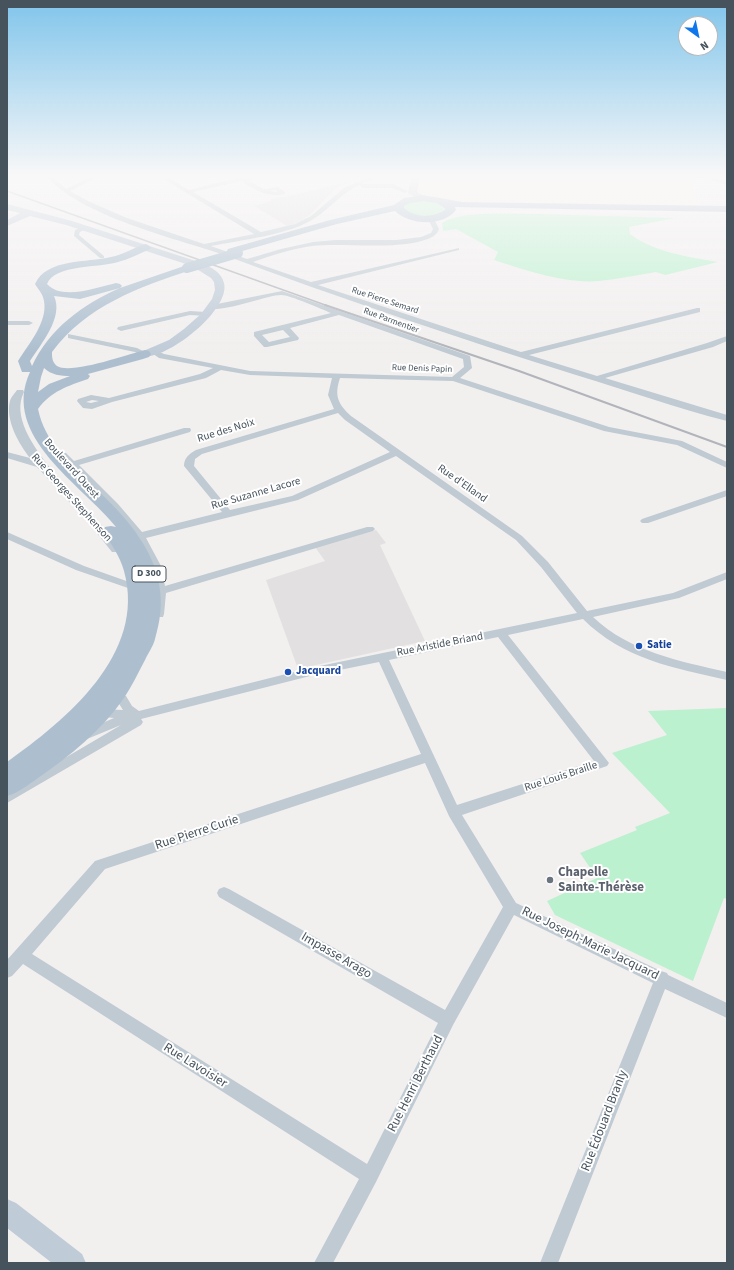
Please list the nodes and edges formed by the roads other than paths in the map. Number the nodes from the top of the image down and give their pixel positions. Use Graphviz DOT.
graph roads {
  1 [pos="76,234"];
  2 [pos="104,234"];
  3 [pos="166,234"];
  4 [pos="258,234"];
  5 [pos="271,234"];
  6 [pos="274,234"];
  7 [pos="276,234"];
  8 [pos="304,234"];
  9 [pos="424,234"];
  10 [pos="432,234"];
  11 [pos="263,237"];
  12 [pos="408,241"];
  13 [pos="202,246"];
  14 [pos="146,247"];
  15 [pos="457,249"];
  16 [pos="238,255"];
  17 [pos="102,256"];
  18 [pos="185,266"];
  19 [pos="155,273"];
  20 [pos="309,286"];
  21 [pos="43,288"];
  22 [pos="209,310"];
  23 [pos="697,310"];
  24 [pos="339,313"];
  25 [pos="7,323"];
  26 [pos="29,323"];
  27 [pos="285,327"];
  28 [pos="121,329"];
  29 [pos="71,336"];
  30 [pos="727,338"];
  31 [pos="46,351"];
  32 [pos="149,353"];
  33 [pos="521,354"];
  34 [pos="127,360"];
  35 [pos="219,368"];
  36 [pos="27,370"];
  37 [pos="336,377"];
  38 [pos="597,378"];
  39 [pos="454,379"];
  40 [pos="26,391"];
  41 [pos="109,400"];
  42 [pos="32,408"];
  43 [pos="339,410"];
  44 [pos="727,418"];
  45 [pos="188,430"];
  46 [pos="395,452"];
  47 [pos="54,454"];
  48 [pos="7,455"];
  49 [pos="72,464"];
  50 [pos="727,465"];
  51 [pos="41,466"];
  52 [pos="727,493"];
  53 [pos="228,515"];
  54 [pos="645,521"];
  55 [pos="370,529"];
  56 [pos="7,535"];
  57 [pos="141,536"];
  58 [pos="727,575"];
  59 [pos="128,585"];
  60 [pos="161,591"];
  61 [pos="584,615"];
  62 [pos="501,633"];
  63 [pos="124,654"];
  64 [pos="382,656"];
  65 [pos="727,676"];
  66 [pos="122,700"];
  67 [pos="143,713"];
  68 [pos="96,717"];
  69 [pos="97,744"];
  70 [pos="428,757"];
  71 [pos="7,773"];
  72 [pos="7,788"];
  73 [pos="7,798"];
  74 [pos="454,812"];
  75 [pos="224,893"];
  76 [pos="511,907"];
  77 [pos="21,955"];
  78 [pos="7,971"];
  79 [pos="662,978"];
  80 [pos="727,1011"];
  81 [pos="448,1020"];
  82 [pos="370,1176"];
  83 [pos="7,1212"];
  84 [pos="73,1263"];
  85 [pos="323,1263"];
  86 [pos="549,1263"];
  1 -- 17 [label="street"];
  2 -- 14 [label="street"];
  3 -- 13 [label="street, Rue Pierre Semard"];
  4 -- 11 [label="street"];
  5 -- 11 [label="street"];
  6 -- 11 [label="main road"];
  7 -- 11 [label="main road, Boulevard Ouest"];
  8 -- 16 [label="main road, Boulevard Ouest / D 300"];
  9 -- 12 [label="street"];
  10 -- 12 [label="street"];
  11 -- 13 [label="street"];
  11 -- 16 [label="main road, Boulevard Ouest / D 300"];
  12 -- 16 [label="street"];
  13 -- 16 [label="street, Rue Pierre Semard"];
  14 -- 21 [label="main road"];
  14 -- 22 [label="street"];
  15 -- 20 [label="street"];
  16 -- 18 [label="main road, Boulevard Ouest / D 300, bridge"];
  16 -- 20 [label="street, Rue Pierre Semard"];
  18 -- 19 [label="main road, Boulevard Ouest / D 300"];
  18 -- 31 [label="main road, Boulevard Ouest / D 300"];
  19 -- 21 [label="main road"];
  19 -- 36 [label="main road, Boulevard Ouest / D 300"];
  20 -- 33 [label="street, Rue Pierre Semard"];
  21 -- 36 [label="main road"];
  22 -- 24 [label="street, Rue Parmentier"];
  22 -- 28 [label="street"];
  22 -- 32 [label="street"];
  23 -- 33 [label="street"];
  24 -- 27 [label="street"];
  24 -- 39 [label="street, Rue Parmentier"];
  25 -- 26 [label="street"];
  29 -- 32 [label="street, Rue Denis Papin"];
  30 -- 38 [label="street"];
  31 -- 34 [label="main road"];
  31 -- 40 [label="main road, Boulevard Ouest / D 300"];
  32 -- 34 [label="main road"];
  32 -- 35 [label="street, Rue Denis Papin"];
  33 -- 38 [label="street, Rue Pierre Semard"];
  34 -- 42 [label="main road"];
  35 -- 37 [label="street, Rue Denis Papin"];
  35 -- 41 [label="street"];
  36 -- 40 [label="main road, Boulevard Ouest / D 300"];
  37 -- 39 [label="street, Rue Denis Papin"];
  37 -- 43 [label="street, Rue d'Elland"];
  38 -- 44 [label="street, Rue Pierre Semard"];
  39 -- 50 [label="street, Rue Denis Papin"];
  40 -- 42 [label="main road, Boulevard Ouest"];
  40 -- 51 [label="street, Rue Georges Stephenson"];
  40 -- 63 [label="main road, Boulevard Ouest / D 300"];
  42 -- 47 [label="main road, Boulevard Ouest / D 300"];
  43 -- 46 [label="street, Rue d'Elland"];
  43 -- 53 [label="street, Rue des Noix"];
  45 -- 49 [label="street"];
  46 -- 53 [label="street, Rue Suzanne Lacore"];
  46 -- 61 [label="street, Rue d'Elland"];
  47 -- 49 [label="street"];
  47 -- 68 [label="main road, Boulevard Ouest / D 300"];
  48 -- 51 [label="street"];
  49 -- 57 [label="street"];
  51 -- 59 [label="street, Rue Georges Stephenson"];
  52 -- 54 [label="street"];
  53 -- 57 [label="street, Rue Suzanne Lacore"];
  55 -- 60 [label="street"];
  56 -- 59 [label="street"];
  57 -- 60 [label="street"];
  58 -- 61 [label="street, Rue Aristide Briand"];
  59 -- 63 [label="street, Rue Georges Stephenson"];
  60 -- 66 [label="street"];
  61 -- 62 [label="street, Rue Aristide Briand"];
  61 -- 65 [label="street, Rue d'Elland"];
  62 -- 64 [label="street, Rue Aristide Briand"];
  62 -- 74 [label="street, Rue Louis Braille"];
  63 -- 68 [label="main road, Boulevard Ouest / D 300"];
  64 -- 67 [label="street, Rue Aristide Briand"];
  64 -- 70 [label="street, Rue Joseph-Marie Jacquard"];
  66 -- 67 [label="street"];
  66 -- 68 [label="street"];
  67 -- 68 [label="street, Rue Aristide Briand"];
  67 -- 69 [label="street, Rue Aristide Briand"];
  68 -- 69 [label="street"];
  68 -- 71 [label="main road, Boulevard Ouest / D 300"];
  68 -- 72 [label="main road, Boulevard Ouest / D 300"];
  69 -- 73 [label="street, Rue Aristide Briand"];
  70 -- 74 [label="street, Rue Joseph-Marie Jacquard"];
  70 -- 77 [label="street, Rue Pierre Curie"];
  74 -- 76 [label="street, Rue Joseph-Marie Jacquard"];
  75 -- 81 [label="street, Impasse Arago"];
  76 -- 79 [label="street, Rue Joseph-Marie Jacquard"];
  76 -- 81 [label="street, Rue Henri Berthaud"];
  77 -- 78 [label="street, Rue Pierre Curie"];
  77 -- 82 [label="street, Rue Lavoisier"];
  79 -- 80 [label="street, Rue Joseph-Marie Jacquard"];
  79 -- 86 [label="street, Rue Édouard Branly"];
  81 -- 82 [label="street, Rue Henri Berthaud"];
  82 -- 85 [label="street, Rue Henri Berthaud"];
  83 -- 84 [label="street"];
}
